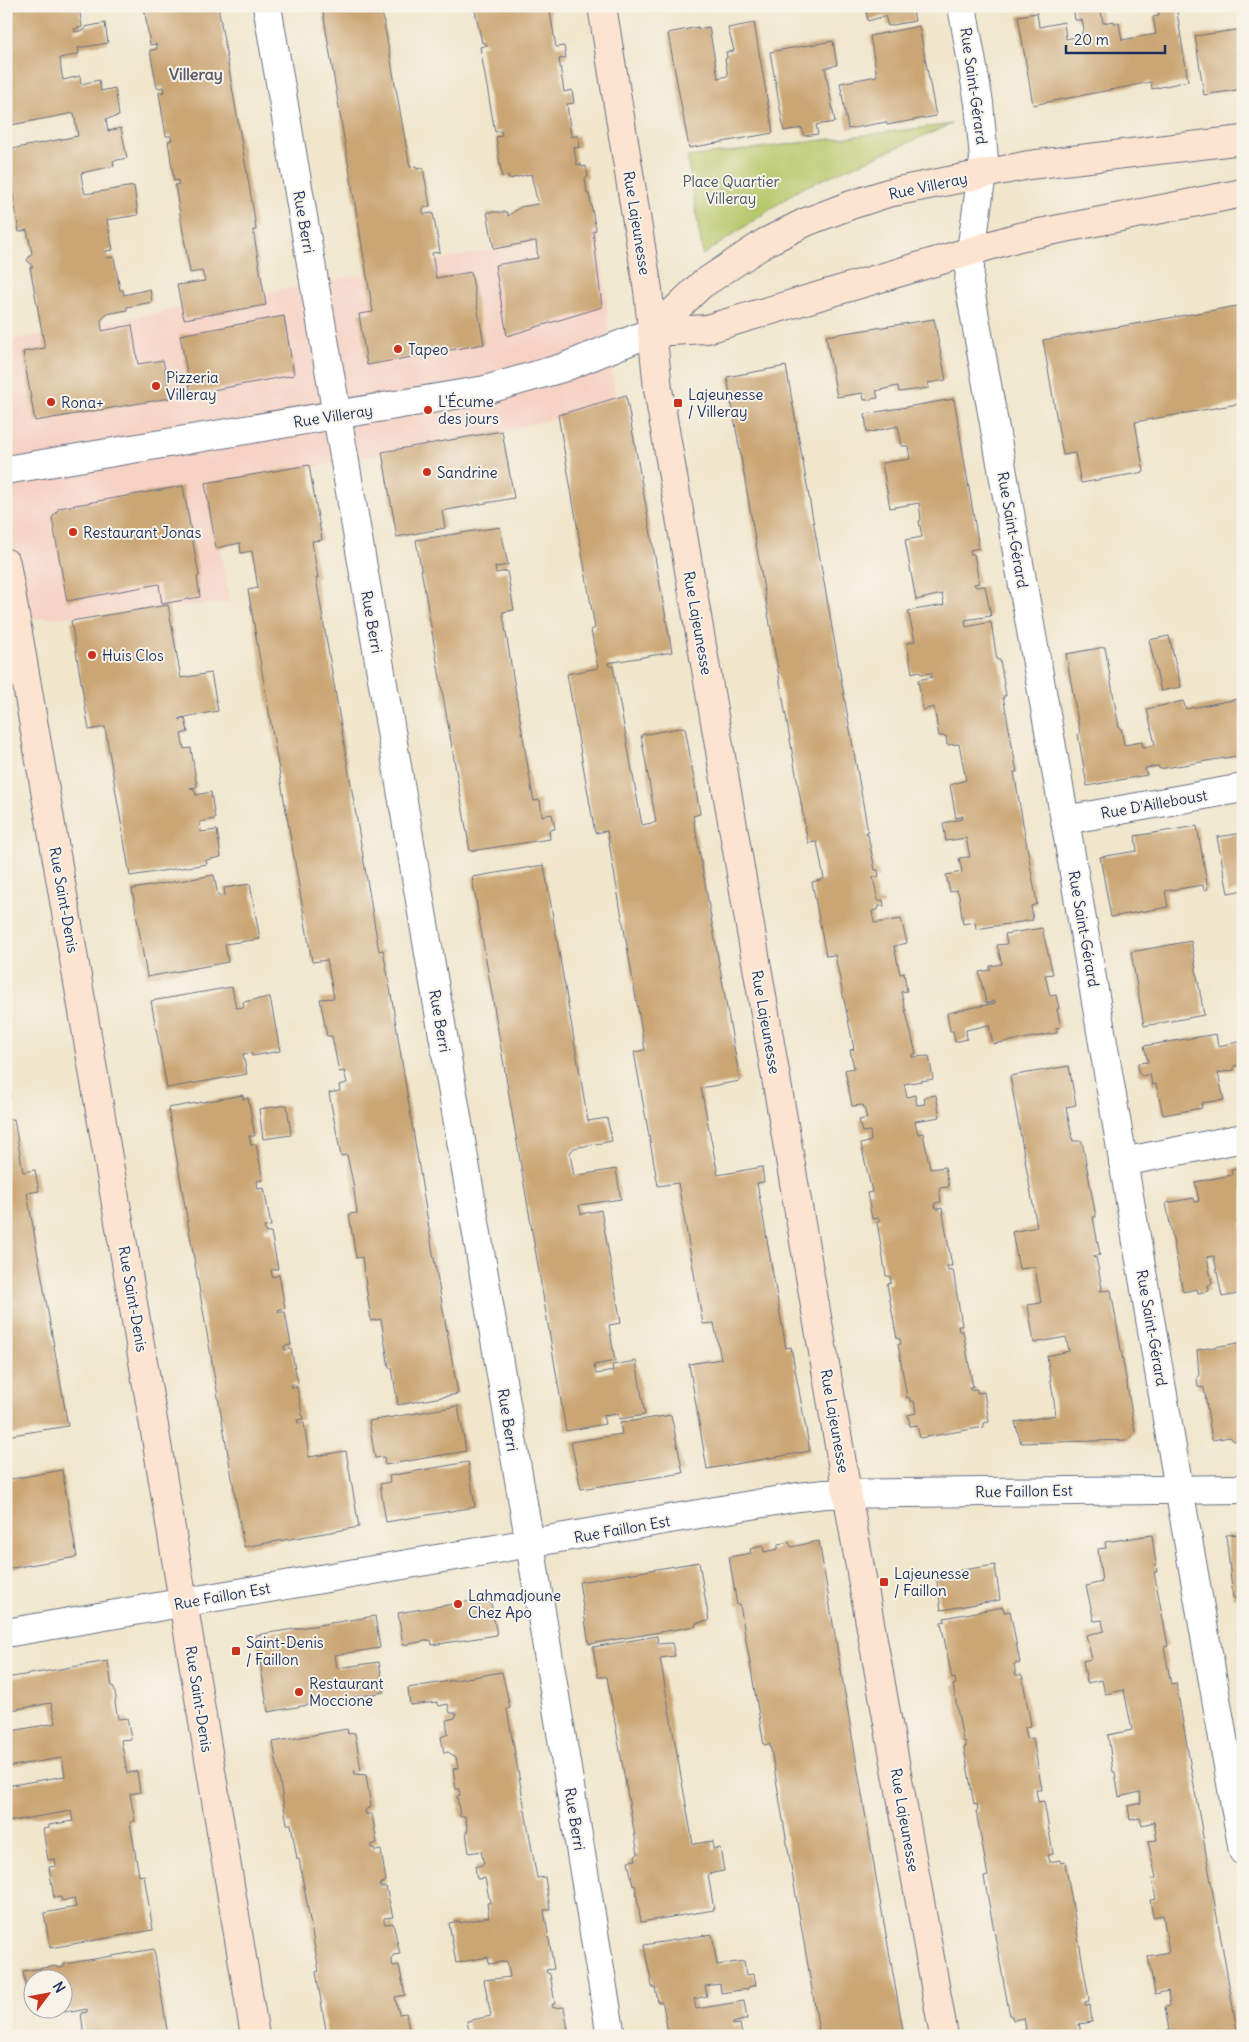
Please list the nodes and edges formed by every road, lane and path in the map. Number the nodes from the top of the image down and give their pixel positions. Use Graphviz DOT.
graph roads {
  1 [pos="267,6"];
  2 [pos="602,6"];
  3 [pos="962,6"];
  4 [pos="1243,140"];
  5 [pos="982,175"];
  6 [pos="1243,193"];
  7 [pos="971,251"];
  8 [pos="652,332"];
  9 [pos="337,415"];
  10 [pos="6,470"];
  11 [pos="6,563"];
  12 [pos="1243,788"];
  13 [pos="1065,820"];
  14 [pos="1243,1138"];
  15 [pos="1123,1162"];
  16 [pos="1179,1489"];
  17 [pos="1243,1489"];
  18 [pos="847,1493"];
  19 [pos="530,1544"];
  20 [pos="184,1603"];
  21 [pos="6,1633"];
  22 [pos="1243,1851"];
  23 [pos="255,2036"];
  24 [pos="611,2036"];
  25 [pos="944,2036"];
  1 -- 9 [label="street, Rue Berri"];
  2 -- 8 [label="main road, Rue Lajeunesse"];
  3 -- 5 [label="street, Rue Saint-Gérard"];
  4 -- 5 [label="main road, Rue Villeray"];
  5 -- 7 [label="street, Rue Saint-Gérard"];
  5 -- 8 [label="main road, Rue Villeray"];
  6 -- 7 [label="main road, Rue Villeray"];
  7 -- 8 [label="main road, Rue Villeray"];
  7 -- 13 [label="street, Rue Saint-Gérard"];
  8 -- 9 [label="street, Rue Villeray"];
  8 -- 18 [label="main road, Rue Lajeunesse"];
  9 -- 10 [label="street, Rue Villeray"];
  9 -- 19 [label="street, Rue Berri"];
  11 -- 20 [label="main road, Rue Saint-Denis"];
  12 -- 13 [label="street, Rue D'Ailleboust"];
  13 -- 15 [label="street, Rue Saint-Gérard"];
  14 -- 15 [label="street"];
  15 -- 16 [label="street, Rue Saint-Gérard"];
  16 -- 17 [label="street, Rue Faillon Est"];
  16 -- 18 [label="street, Rue Faillon Est"];
  16 -- 22 [label="street, Rue Saint-Gérard"];
  18 -- 19 [label="street, Rue Faillon Est"];
  18 -- 25 [label="main road, Rue Lajeunesse"];
  19 -- 20 [label="street, Rue Faillon Est"];
  19 -- 24 [label="street, Rue Berri"];
  20 -- 21 [label="street, Rue Faillon Est"];
  20 -- 23 [label="main road, Rue Saint-Denis"];
}
